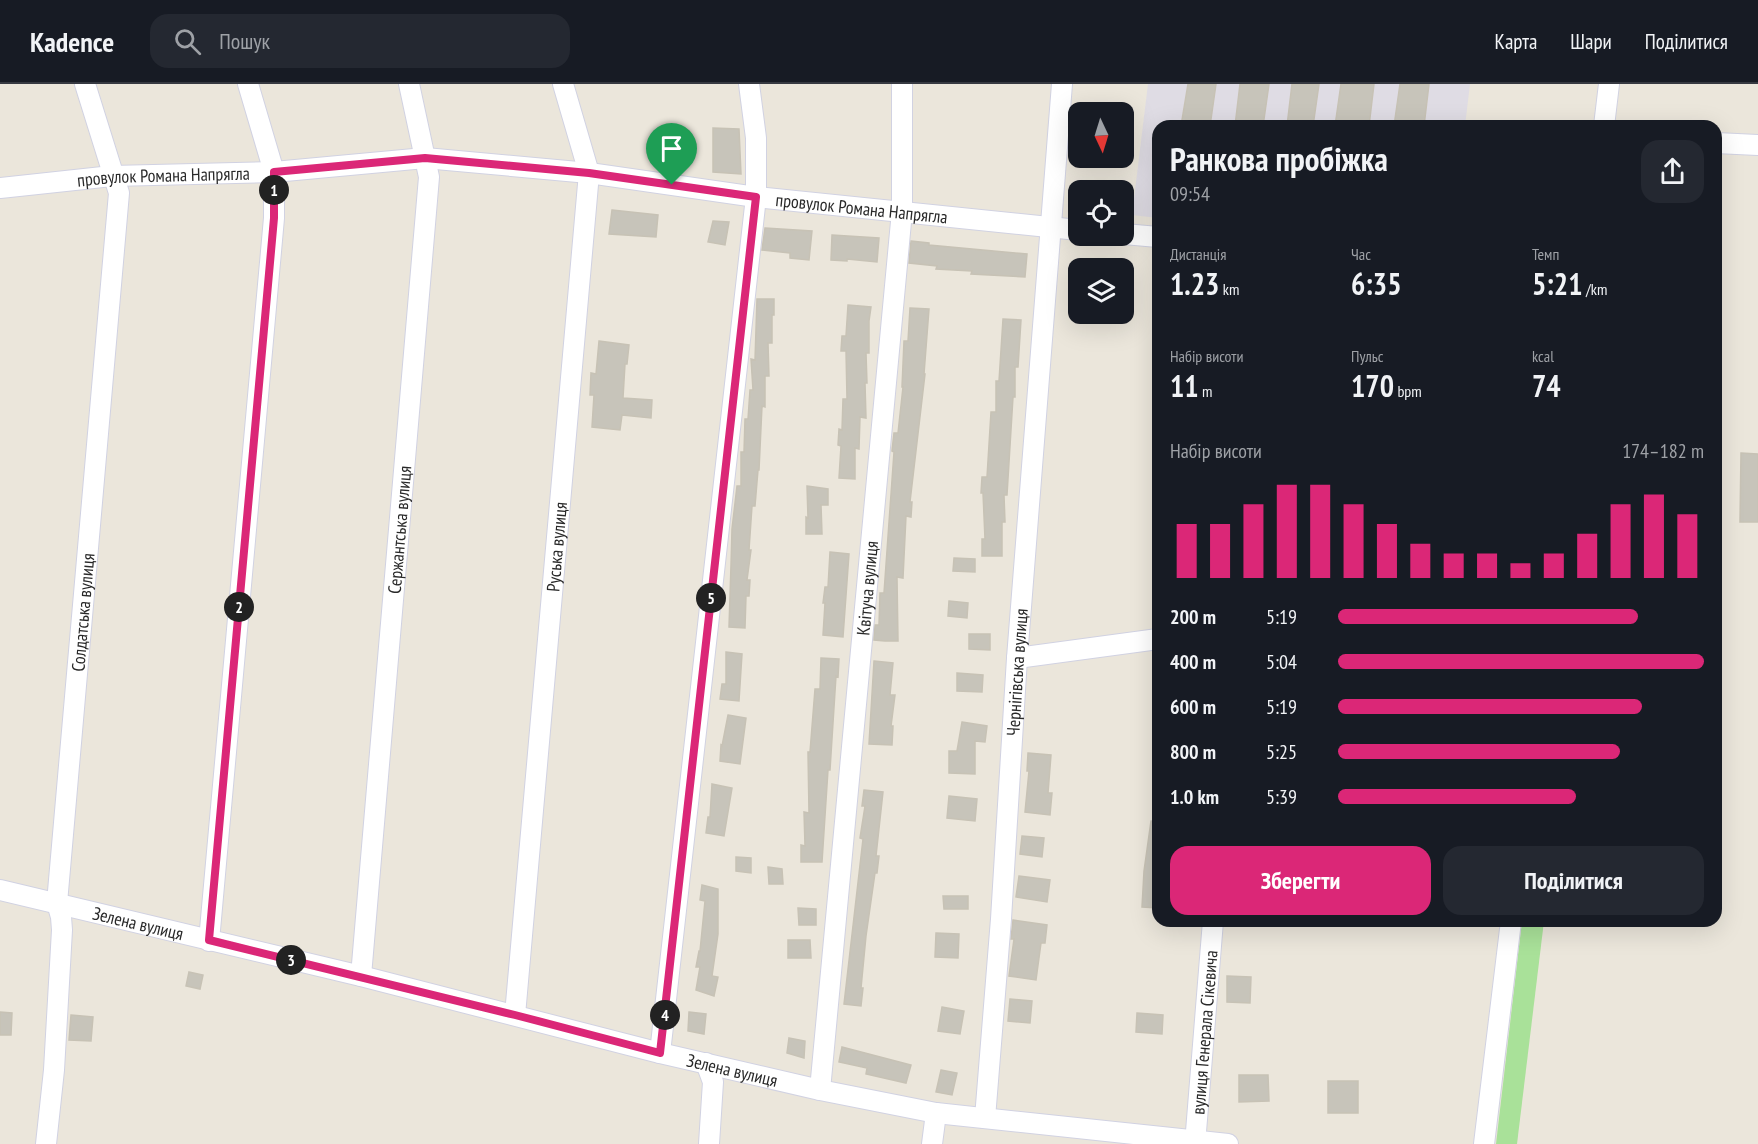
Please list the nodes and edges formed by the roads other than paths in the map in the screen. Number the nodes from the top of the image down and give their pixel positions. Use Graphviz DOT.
graph roads {
  1 [pos="85,84"];
  2 [pos="248,84"];
  3 [pos="409,84"];
  4 [pos="563,84"];
  5 [pos="749,84"];
  6 [pos="902,84"];
  7 [pos="1062,84"];
  8 [pos="1609,84"];
  9 [pos="1605,120"];
  10 [pos="1722,143"];
  11 [pos="1758,145"];
  12 [pos="425,158"];
  13 [pos="274,172"];
  14 [pos="589,173"];
  15 [pos="112,176"];
  16 [pos="0,188"];
  17 [pos="756,197"];
  18 [pos="902,211"];
  19 [pos="1050,227"];
  20 [pos="1068,229"];
  21 [pos="1134,235"];
  22 [pos="1152,236"];
  23 [pos="1152,640"];
  24 [pos="1017,658"];
  25 [pos="0,890"];
  26 [pos="57,903"];
  27 [pos="1214,927"];
  28 [pos="1510,927"];
  29 [pos="209,940"];
  30 [pos="361,976"];
  31 [pos="515,1015"];
  32 [pos="660,1053"];
  33 [pos="706,1063"];
  34 [pos="820,1090"];
  35 [pos="936,1113"];
  36 [pos="985,1118"];
  37 [pos="1196,1142"];
  38 [pos="46,1144"];
  39 [pos="709,1144"];
  40 [pos="932,1144"];
  41 [pos="1228,1144"];
  42 [pos="1484,1144"];
  1 -- 15 [label="street, Солдатська вулиця"];
  2 -- 13 [label="street"];
  3 -- 12 [label="street, Сержантська вулиця"];
  4 -- 14 [label="street, Руська вулиця"];
  5 -- 17 [label="street"];
  6 -- 18 [label="street, Квітуча вулиця"];
  7 -- 19 [label="street, Чернігівська вулиця"];
  8 -- 9 [label="street"];
  10 -- 11 [label="street"];
  12 -- 13 [label="street, провулок Романа Напрягла"];
  12 -- 14 [label="street, провулок Романа Напрягла"];
  12 -- 30 [label="street, Сержантська вулиця"];
  13 -- 15 [label="street, провулок Романа Напрягла"];
  13 -- 29 [label="street"];
  14 -- 17 [label="street, провулок Романа Напрягла"];
  14 -- 31 [label="street, Руська вулиця"];
  15 -- 16 [label="street, провулок Романа Напрягла"];
  15 -- 26 [label="street, Солдатська вулиця"];
  17 -- 18 [label="street, провулок Романа Напрягла"];
  17 -- 32 [label="street"];
  18 -- 19 [label="street, провулок Романа Напрягла"];
  18 -- 34 [label="street, Квітуча вулиця"];
  19 -- 20 [label="street, провулок Романа Напрягла"];
  19 -- 24 [label="street, Чернігівська вулиця"];
  21 -- 22 [label="street"];
  23 -- 24 [label="street"];
  24 -- 36 [label="street, Чернігівська вулиця"];
  25 -- 26 [label="street, Зелена вулиця"];
  26 -- 29 [label="street, Зелена вулиця"];
  26 -- 38 [label="street, Солдатська вулиця"];
  27 -- 37 [label="street, вулиця Генерала Сікевича"];
  28 -- 42 [label="street"];
  29 -- 30 [label="street, Зелена вулиця"];
  30 -- 31 [label="street, Зелена вулиця"];
  31 -- 32 [label="street, Зелена вулиця"];
  32 -- 33 [label="street, Зелена вулиця"];
  33 -- 34 [label="street, Зелена вулиця"];
  33 -- 39 [label="street"];
  34 -- 35 [label="street, Зелена вулиця"];
  35 -- 36 [label="street, Зелена вулиця"];
  35 -- 40 [label="street"];
  36 -- 37 [label="street, Зелена вулиця"];
  37 -- 41 [label="street, Зелена вулиця"];
}
